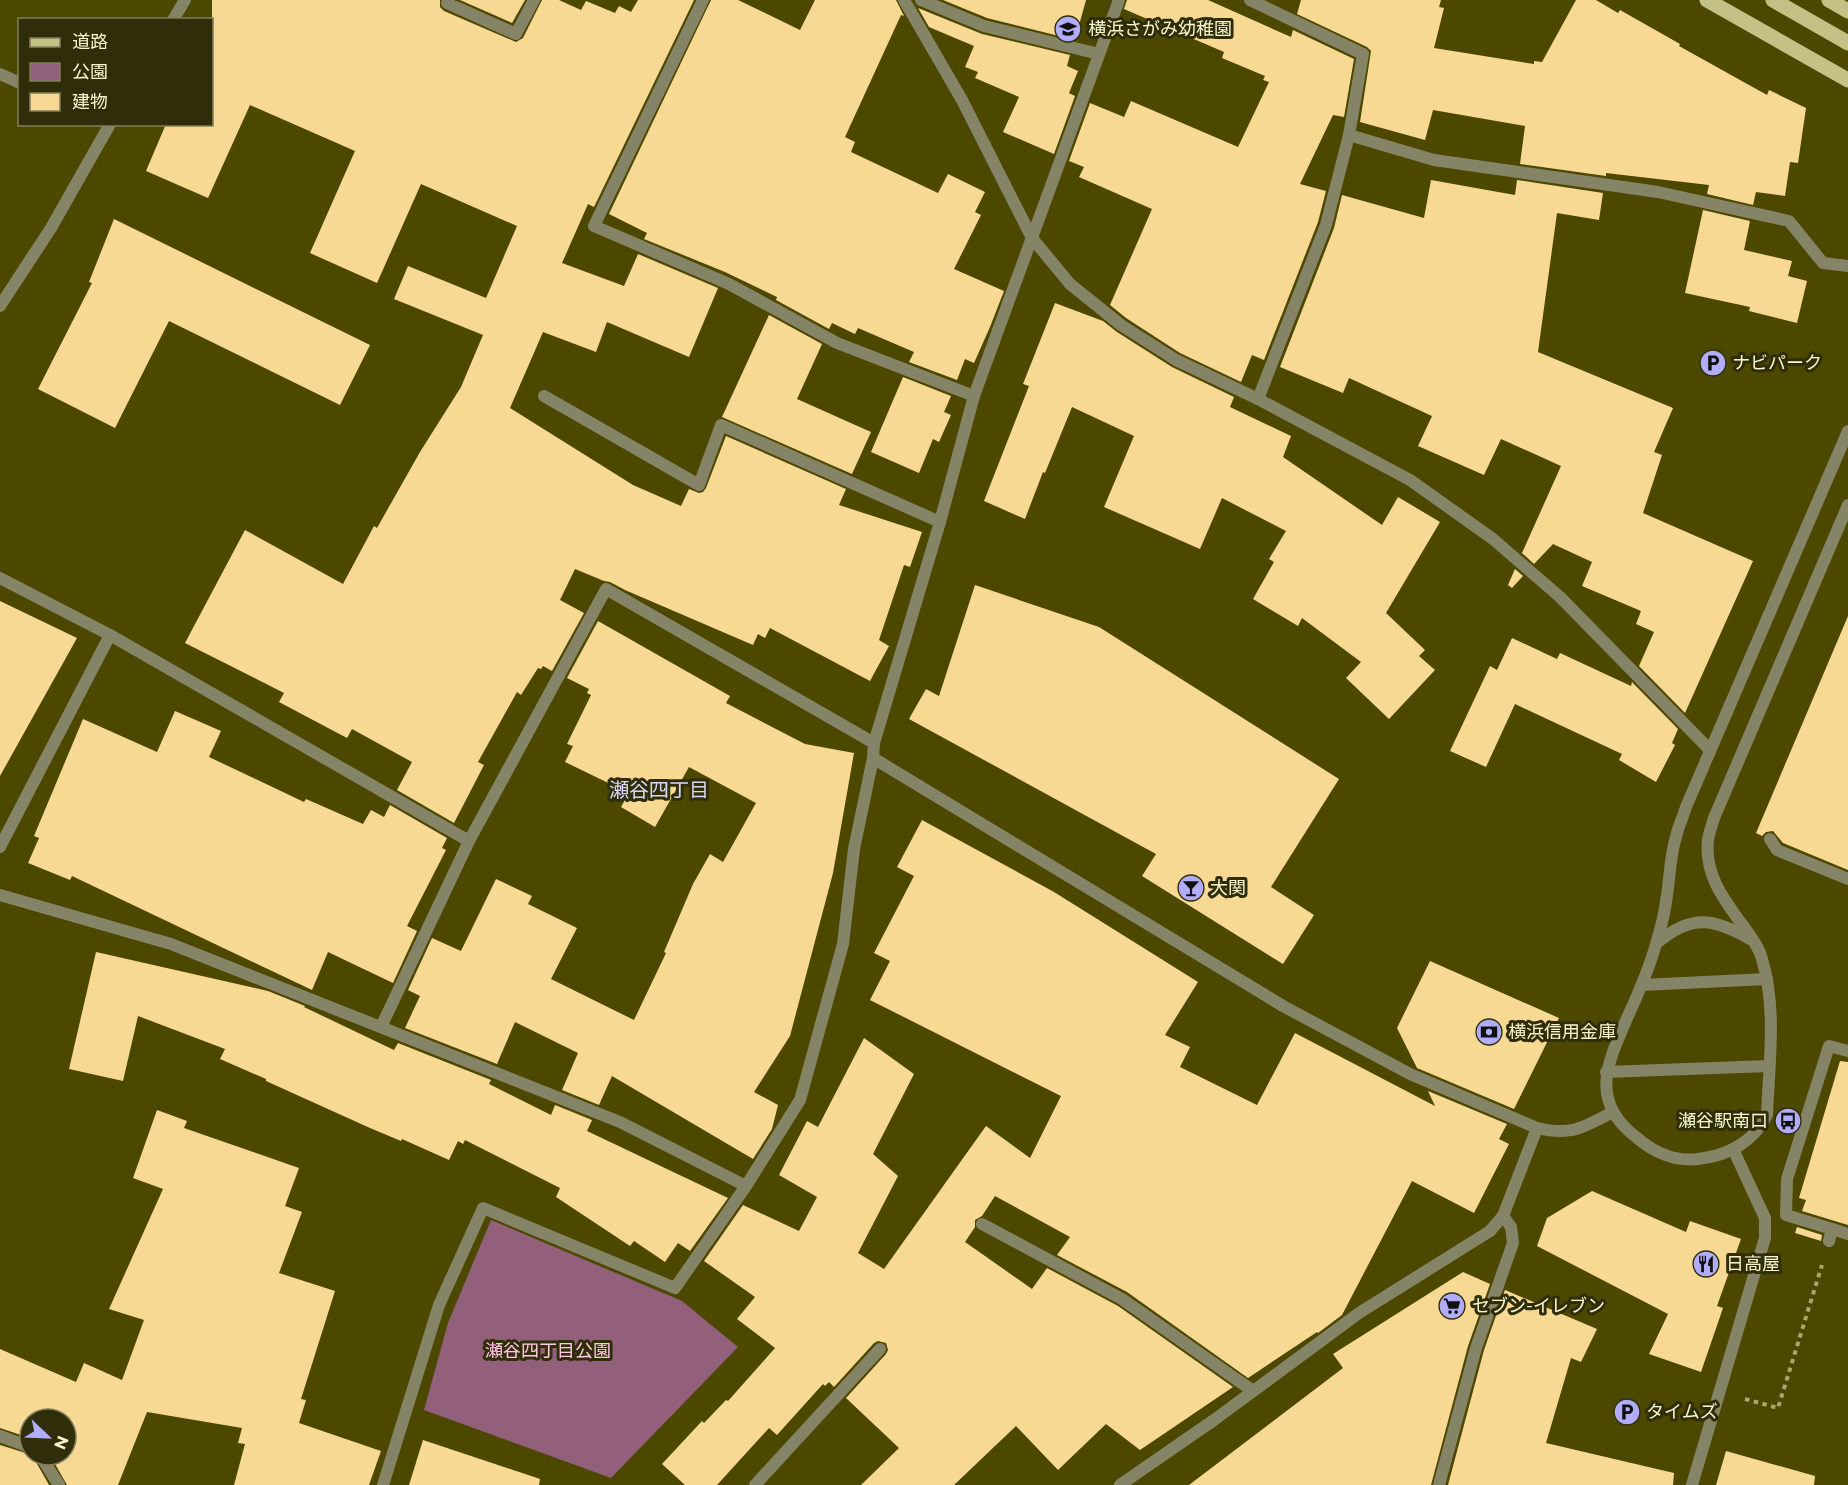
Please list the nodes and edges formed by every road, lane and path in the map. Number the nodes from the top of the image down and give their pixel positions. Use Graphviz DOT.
graph roads {
  1 [pos="185,0"];
  2 [pos="449,0"];
  3 [pos="534,0"];
  4 [pos="703,0"];
  5 [pos="904,0"];
  6 [pos="921,0"];
  7 [pos="1119,0"];
  8 [pos="1250,0"];
  9 [pos="1707,0"];
  10 [pos="1773,0"];
  11 [pos="1829,0"];
  12 [pos="1848,11"];
  13 [pos="174,18"];
  14 [pos="1848,43"];
  15 [pos="1099,54"];
  16 [pos="0,74"];
  17 [pos="1848,80"];
  18 [pos="18,82"];
  19 [pos="107,126"];
  20 [pos="1349,135"];
  21 [pos="1032,238"];
  22 [pos="1848,266"];
  23 [pos="0,306"];
  24 [pos="544,396"];
  25 [pos="974,396"];
  26 [pos="1258,399"];
  27 [pos="1848,431"];
  28 [pos="1848,505"];
  29 [pos="940,522"];
  30 [pos="0,578"];
  31 [pos="110,635"];
  32 [pos="874,743"];
  33 [pos="1710,750"];
  34 [pos="873,758"];
  35 [pos="1770,839"];
  36 [pos="469,841"];
  37 [pos="0,847"];
  38 [pos="1848,879"];
  39 [pos="0,895"];
  40 [pos="1754,941"];
  41 [pos="1656,944"];
  42 [pos="1767,980"];
  43 [pos="1642,985"];
  44 [pos="381,1027"];
  45 [pos="1848,1051"];
  46 [pos="1769,1066"];
  47 [pos="1606,1072"];
  48 [pos="1613,1112"];
  49 [pos="1537,1128"];
  50 [pos="1733,1149"];
  51 [pos="746,1186"];
  52 [pos="1503,1216"];
  53 [pos="982,1224"];
  54 [pos="1848,1234"];
  55 [pos="1830,1235"];
  56 [pos="880,1349"];
  57 [pos="1253,1391"];
  58 [pos="1720,1392"];
  59 [pos="0,1436"];
  60 [pos="18,1443"];
  61 [pos="48,1467"];
  62 [pos="59,1485"];
  63 [pos="383,1485"];
  64 [pos="755,1485"];
  65 [pos="1120,1485"];
  66 [pos="1439,1485"];
  67 [pos="1692,1485"];
  1 -- 13 [label="street"];
  2 -- 3 [label="street"];
  4 -- 25 [label="street"];
  5 -- 21 [label="street"];
  6 -- 15 [label="street"];
  7 -- 15 [label="street"];
  8 -- 20 [label="street"];
  9 -- 17 [label="main road"];
  10 -- 14 [label="main road"];
  11 -- 12 [label="main road"];
  15 -- 21 [label="street"];
  16 -- 18 [label="street"];
  19 -- 23 [label="street"];
  20 -- 22 [label="street"];
  20 -- 26 [label="street"];
  21 -- 25 [label="street"];
  21 -- 26 [label="street"];
  24 -- 29 [label="street"];
  25 -- 29 [label="street"];
  26 -- 33 [label="street"];
  27 -- 33 [label="street"];
  28 -- 40 [label="street"];
  29 -- 32 [label="street"];
  30 -- 31 [label="street"];
  31 -- 36 [label="street"];
  31 -- 37 [label="street"];
  32 -- 34 [label="street"];
  32 -- 36 [label="street"];
  33 -- 41 [label="street"];
  34 -- 49 [label="street"];
  34 -- 51 [label="street"];
  35 -- 38 [label="street"];
  36 -- 44 [label="street"];
  39 -- 44 [label="street"];
  40 -- 41 [label="street"];
  40 -- 42 [label="street"];
  41 -- 43 [label="street"];
  42 -- 43 [label="street"];
  42 -- 46 [label="street"];
  43 -- 47 [label="street"];
  44 -- 51 [label="street"];
  45 -- 55 [label="street, bridge"];
  46 -- 47 [label="street"];
  46 -- 50 [label="street"];
  47 -- 48 [label="street"];
  48 -- 49 [label="street"];
  48 -- 50 [label="street"];
  49 -- 52 [label="street"];
  50 -- 58 [label="street"];
  51 -- 63 [label="street"];
  52 -- 57 [label="street"];
  52 -- 66 [label="street"];
  53 -- 57 [label="street"];
  54 -- 55 [label="street"];
  55 -- 58 [label="path"];
  56 -- 64 [label="street"];
  57 -- 65 [label="street"];
  58 -- 67 [label="street"];
  59 -- 60 [label="street"];
  61 -- 62 [label="street"];
}
